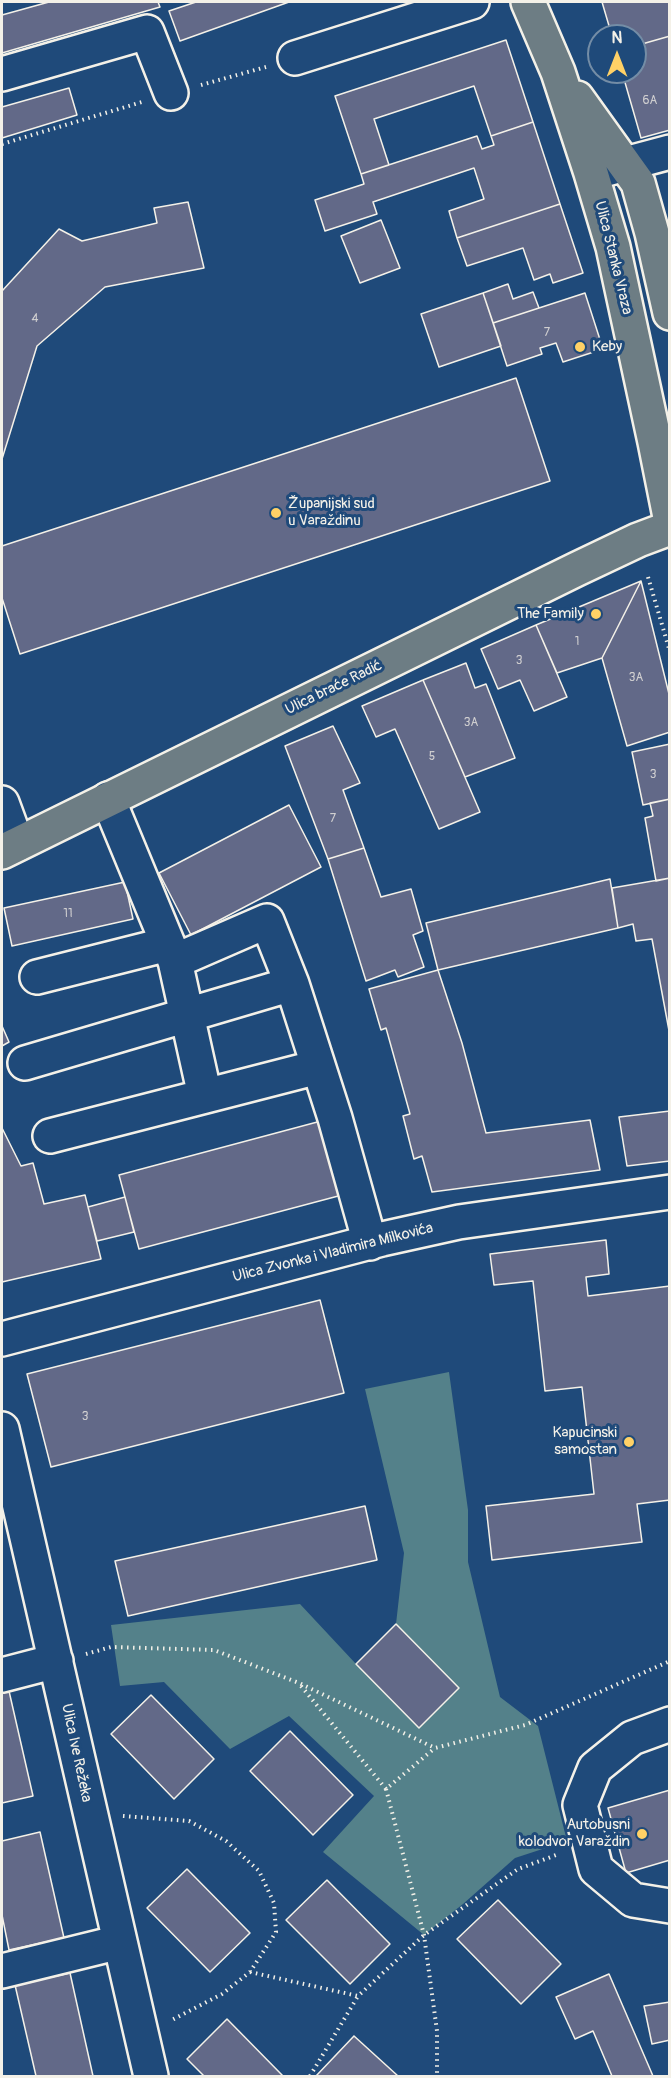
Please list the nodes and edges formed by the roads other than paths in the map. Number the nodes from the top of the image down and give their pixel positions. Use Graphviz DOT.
graph roads {
  1 [pos="472,2"];
  2 [pos="528,2"];
  3 [pos="295,58"];
  4 [pos="558,72"];
  5 [pos="2,74"];
  6 [pos="171,93"];
  7 [pos="669,152"];
  8 [pos="625,164"];
  9 [pos="591,173"];
  10 [pos="669,313"];
  11 [pos="669,517"];
  12 [pos="669,528"];
  13 [pos="108,799"];
  14 [pos="2,803"];
  15 [pos="9,848"];
  16 [pos="171,952"];
  17 [pos="37,977"];
  18 [pos="292,984"];
  19 [pos="188,1016"];
  20 [pos="25,1063"];
  21 [pos="318,1067"];
  22 [pos="206,1096"];
  23 [pos="50,1136"];
  24 [pos="669,1192"];
  25 [pos="370,1242"];
  26 [pos="2,1339"];
  27 [pos="2,1429"];
  28 [pos="56,1661"];
  29 [pos="2,1675"];
  30 [pos="669,1724"];
  31 [pos="669,1906"];
  32 [pos="120,1942"];
  33 [pos="2,1971"];
  34 [pos="151,2076"];
  1 -- 3 [label="street"];
  2 -- 4 [label="main road, Ulica Stanka Vraza"];
  4 -- 8 [label="main road, Ulica Stanka Vraza"];
  4 -- 9 [label="main road, Ulica Stanka Vraza"];
  5 -- 6 [label="street"];
  7 -- 8 [label="street"];
  8 -- 9 [label="street"];
  8 -- 10 [label="main road, Ulica Stanka Vraza"];
  9 -- 11 [label="main road, Ulica Stanka Vraza"];
  12 -- 13 [label="main road, Ulica braće Radić"];
  13 -- 15 [label="main road, Ulica braće Radić"];
  13 -- 16 [label="street"];
  14 -- 15 [label="street"];
  16 -- 17 [label="street"];
  16 -- 18 [label="street"];
  16 -- 19 [label="street"];
  18 -- 19 [label="street"];
  18 -- 21 [label="street"];
  19 -- 20 [label="street"];
  19 -- 22 [label="street"];
  21 -- 22 [label="street"];
  21 -- 25 [label="street"];
  22 -- 23 [label="street"];
  24 -- 25 [label="street, Ulica Zvonka i Vladimira Milkovića"];
  25 -- 26 [label="street, Ulica Zvonka i Vladimira Milkovića"];
  27 -- 28 [label="street, Ulica Ive Režeka"];
  28 -- 29 [label="street"];
  28 -- 32 [label="street, Ulica Ive Režeka"];
  30 -- 31 [label="street"];
  32 -- 33 [label="street"];
  32 -- 34 [label="street, Ulica Ive Režeka"];
}
